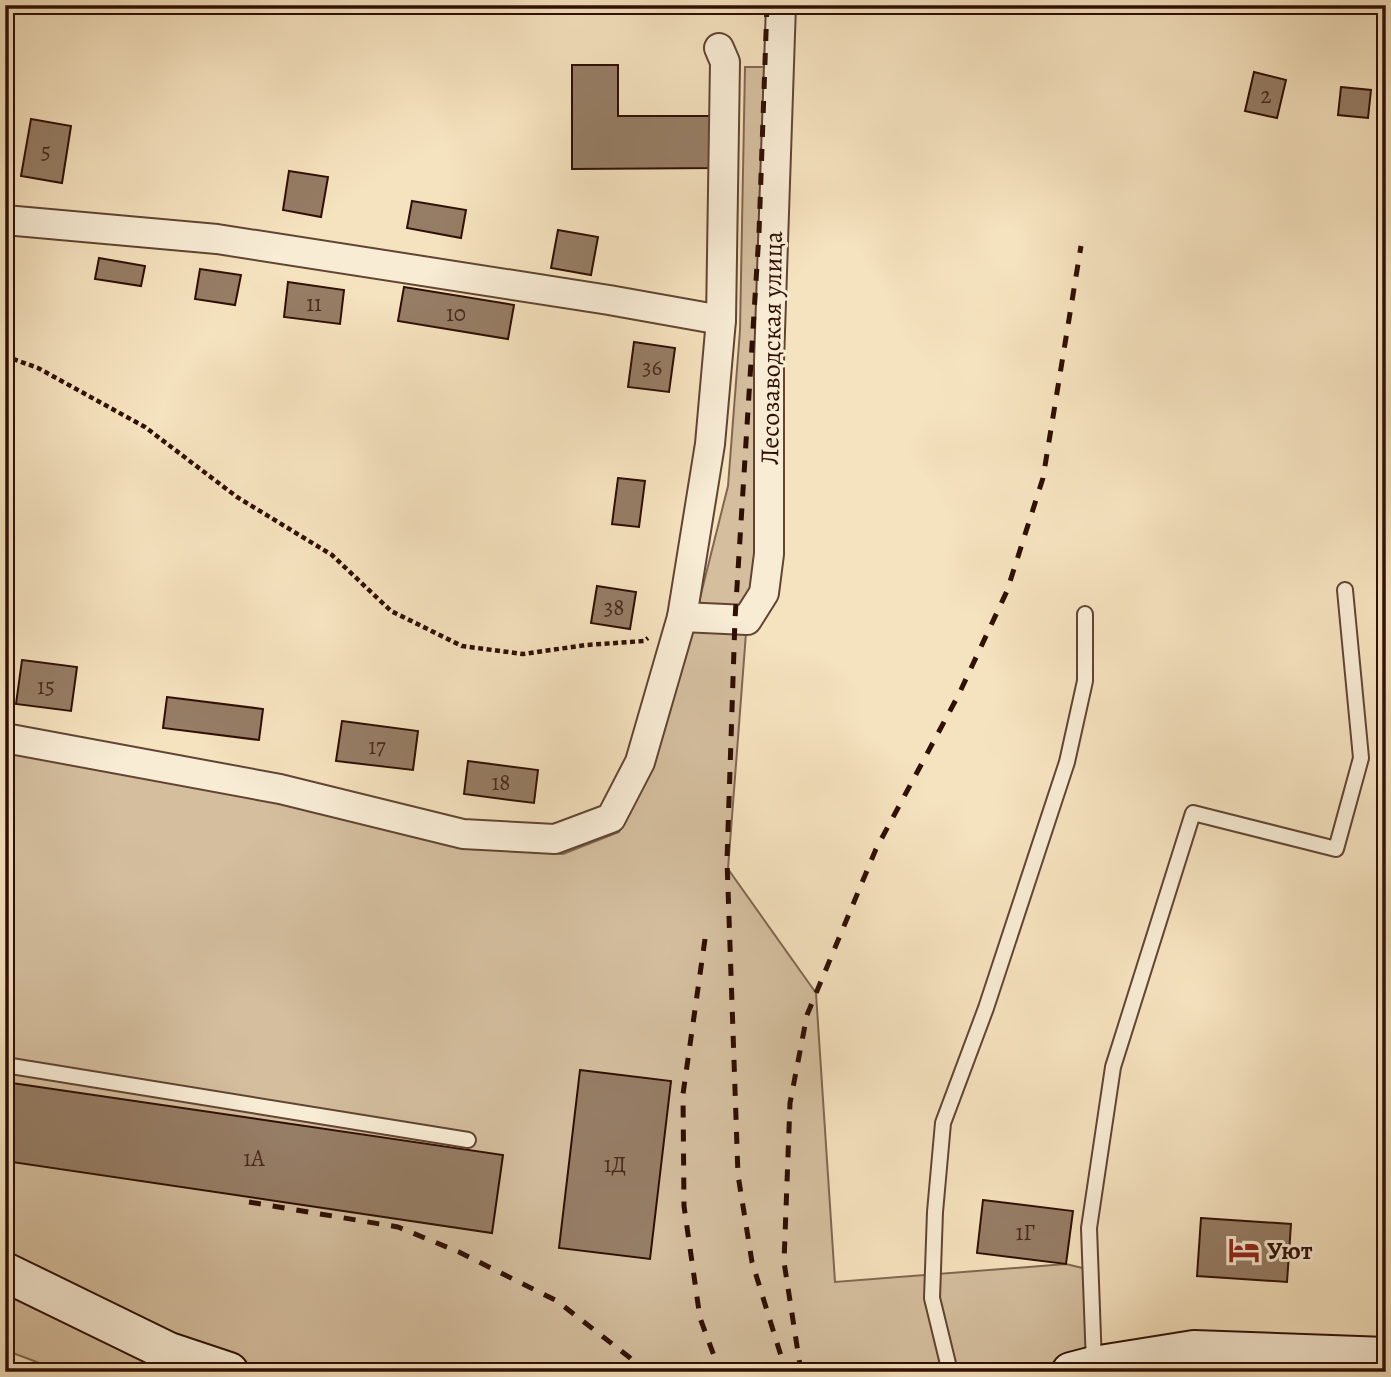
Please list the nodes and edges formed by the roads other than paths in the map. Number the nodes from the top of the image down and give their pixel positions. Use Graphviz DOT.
graph roads {
  1 [pos="781,5"];
  2 [pos="719,48"];
  3 [pos="5,220"];
  4 [pos="721,320"];
  5 [pos="1345,590"];
  6 [pos="1085,614"];
  7 [pos="682,618"];
  8 [pos="5,738"];
  9 [pos="5,1065"];
  10 [pos="468,1140"];
  11 [pos="5,1272"];
  12 [pos="1386,1357"];
  13 [pos="1083,1369"];
  14 [pos="229,1372"];
  15 [pos="950,1372"];
  1 -- 7 [label="street, Лесозаводская улица"];
  2 -- 4 [label="street"];
  3 -- 4 [label="street"];
  4 -- 7 [label="street"];
  5 -- 13 [label="lane"];
  6 -- 15 [label="lane"];
  7 -- 8 [label="street"];
  9 -- 10 [label="lane"];
  11 -- 14 [label="street"];
  12 -- 13 [label="street"];
}
